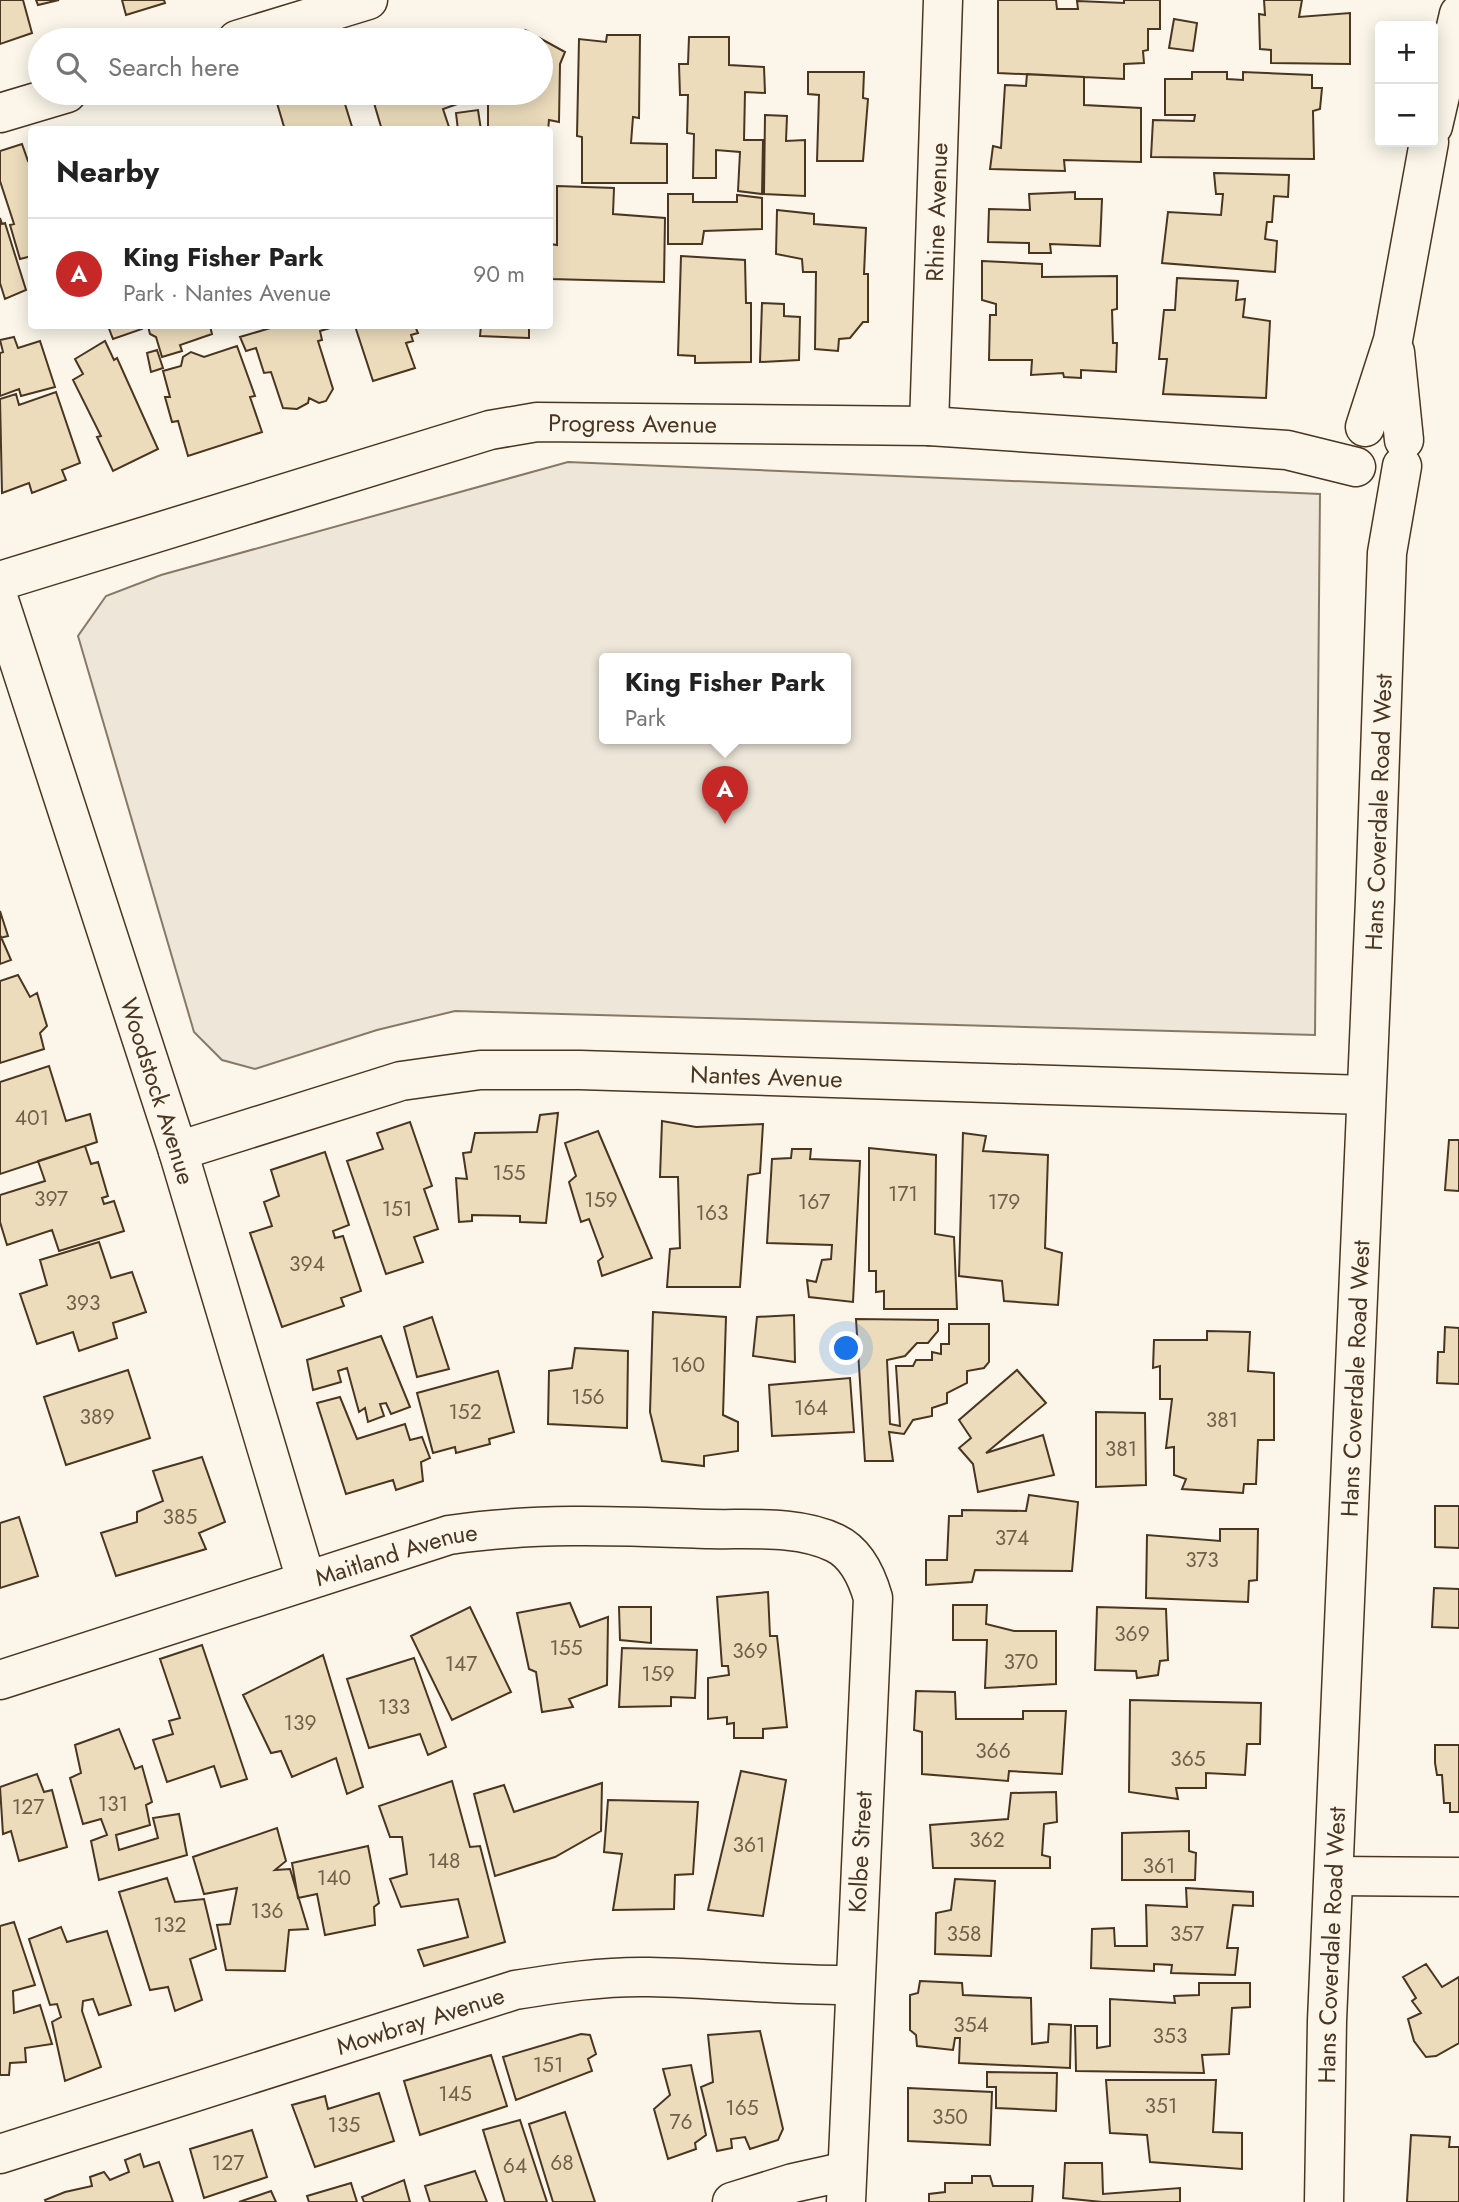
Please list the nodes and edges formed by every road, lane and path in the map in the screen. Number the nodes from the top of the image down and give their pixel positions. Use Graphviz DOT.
graph roads {
  1 [pos="368,0"];
  2 [pos="943,0"];
  3 [pos="1459,14"];
  4 [pos="276,28"];
  5 [pos="1438,104"];
  6 [pos="28,105"];
  7 [pos="0,113"];
  8 [pos="1428,147"];
  9 [pos="1393,340"];
  10 [pos="929,426"];
  11 [pos="1361,450"];
  12 [pos="1403,453"];
  13 [pos="1387,553"];
  14 [pos="0,581"];
  15 [pos="0,603"];
  16 [pos="1366,1095"];
  17 [pos="178,1152"];
  18 [pos="809,1534"];
  19 [pos="306,1580"];
  20 [pos="0,1680"];
  21 [pos="1334,1876"];
  22 [pos="1459,1877"];
  23 [pos="854,1985"];
  24 [pos="0,2154"];
  25 [pos="847,2187"];
  26 [pos="732,2202"];
  27 [pos="1324,2202"];
  1 -- 4 [label="street"];
  2 -- 10 [label="street, Rhine Avenue"];
  3 -- 5 [label="street"];
  6 -- 7 [label="street"];
  8 -- 9 [label="street, Hans Coverdale Road West"];
  9 -- 11 [label="street, Hans Coverdale Road West"];
  9 -- 12 [label="street, Hans Coverdale Road West"];
  10 -- 11 [label="street, Progress Avenue"];
  10 -- 14 [label="street, Progress Avenue"];
  11 -- 12 [label="street"];
  11 -- 12 [label="street"];
  11 -- 13 [label="street, Hans Coverdale Road West"];
  12 -- 13 [label="street, Hans Coverdale Road West"];
  13 -- 16 [label="street, Hans Coverdale Road West"];
  15 -- 17 [label="street, Woodstock Avenue"];
  16 -- 17 [label="street, Nantes Avenue"];
  16 -- 21 [label="street, Hans Coverdale Road West"];
  17 -- 19 [label="street, Woodstock Avenue"];
  18 -- 19 [label="street, Maitland Avenue"];
  18 -- 23 [label="street, Kolbe Street"];
  19 -- 20 [label="street, Maitland Avenue"];
  21 -- 22 [label="street"];
  21 -- 27 [label="street, Hans Coverdale Road West"];
  23 -- 24 [label="street, Mowbray Avenue"];
  23 -- 25 [label="street, Kolbe Street"];
  25 -- 26 [label="street"];
}
